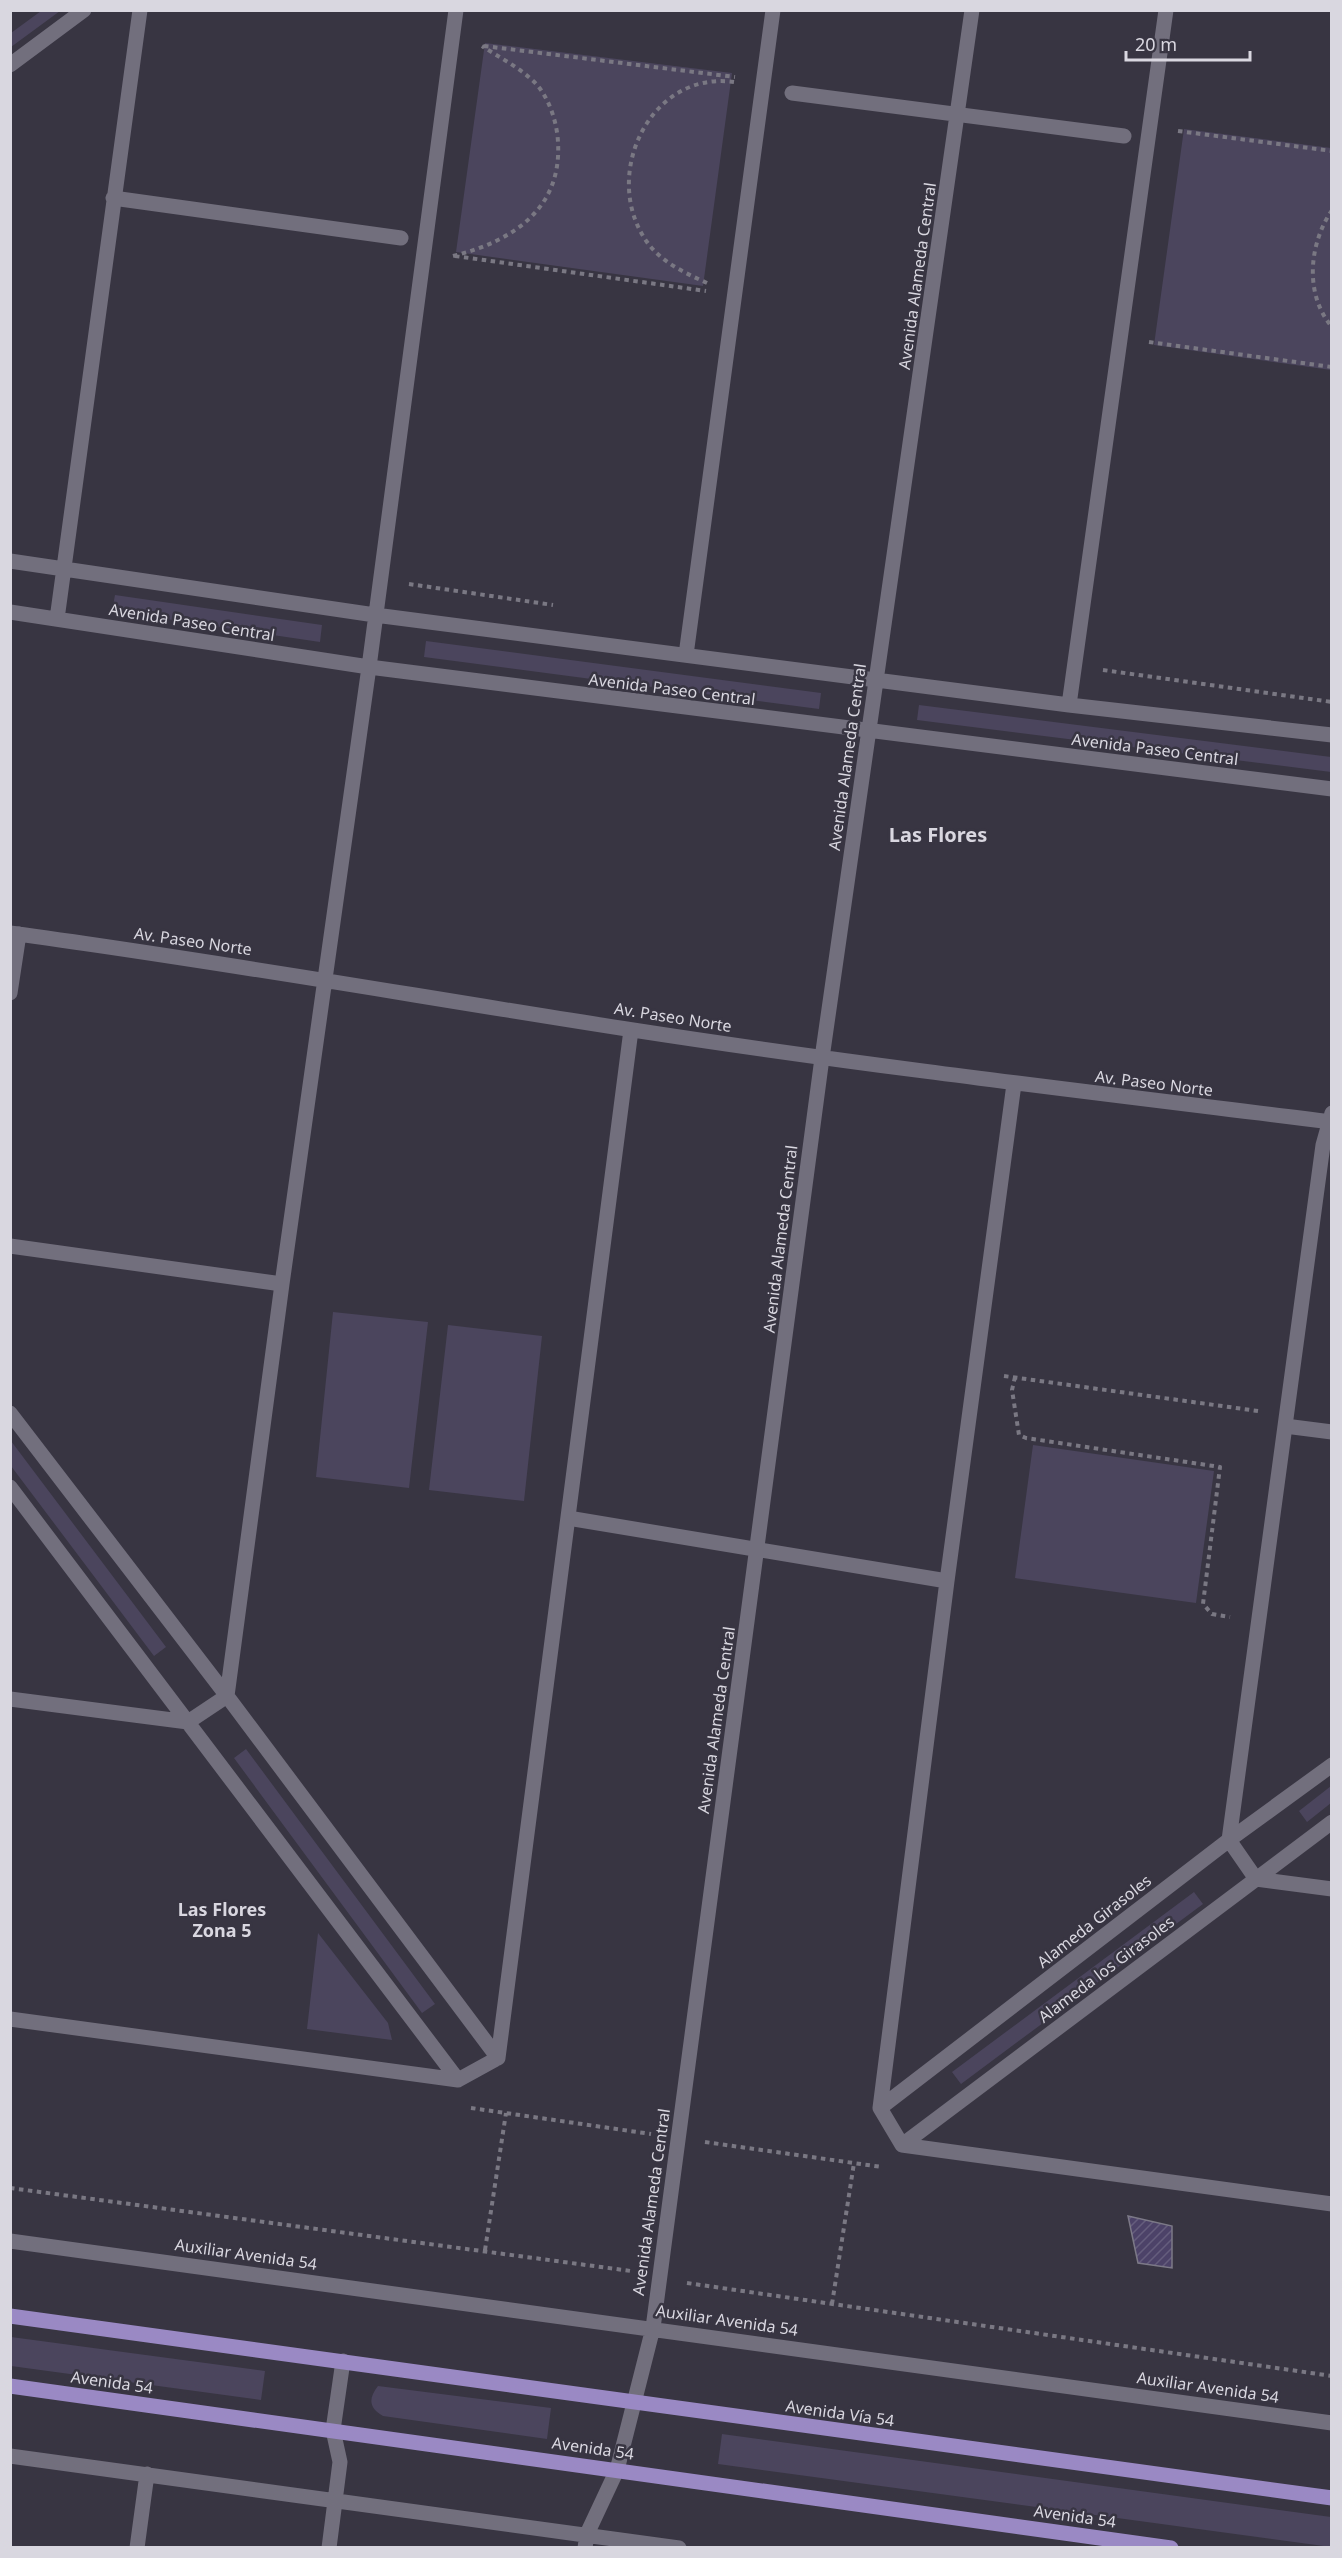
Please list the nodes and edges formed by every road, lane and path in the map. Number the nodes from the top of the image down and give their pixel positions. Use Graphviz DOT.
graph roads {
  1 [pos="84,10"];
  2 [pos="140,10"];
  3 [pos="456,10"];
  4 [pos="773,10"];
  5 [pos="972,10"];
  6 [pos="1166,10"];
  7 [pos="483,34"];
  8 [pos="482,46"];
  9 [pos="480,58"];
  10 [pos="10,65"];
  11 [pos="792,93"];
  12 [pos="958,116"];
  13 [pos="1124,136"];
  14 [pos="1177,137"];
  15 [pos="1332,151"];
  16 [pos="113,198"];
  17 [pos="1332,210"];
  18 [pos="401,238"];
  19 [pos="454,246"];
  20 [pos="453,256"];
  21 [pos="451,268"];
  22 [pos="710,272"];
  23 [pos="708,284"];
  24 [pos="707,291"];
  25 [pos="706,303"];
  26 [pos="1332,327"];
  27 [pos="1150,330"];
  28 [pos="1149,342"];
  29 [pos="1147,354"];
  30 [pos="1332,367"];
  31 [pos="10,561"];
  32 [pos="63,570"];
  33 [pos="410,572"];
  34 [pos="559,606"];
  35 [pos="10,612"];
  36 [pos="375,615"];
  37 [pos="57,619"];
  38 [pos="686,656"];
  39 [pos="1105,660"];
  40 [pos="369,668"];
  41 [pos="876,679"];
  42 [pos="1332,702"];
  43 [pos="1069,705"];
  44 [pos="867,732"];
  45 [pos="1332,735"];
  46 [pos="1332,789"];
  47 [pos="15,933"];
  48 [pos="325,979"];
  49 [pos="10,993"];
  50 [pos="631,1030"];
  51 [pos="822,1058"];
  52 [pos="1014,1084"];
  53 [pos="1331,1119"];
  54 [pos="10,1245"];
  55 [pos="282,1284"];
  56 [pos="1001,1376"];
  57 [pos="1015,1377"];
  58 [pos="1264,1412"];
  59 [pos="10,1413"];
  60 [pos="1285,1426"];
  61 [pos="1332,1432"];
  62 [pos="10,1487"];
  63 [pos="568,1518"];
  64 [pos="757,1551"];
  65 [pos="947,1581"];
  66 [pos="1236,1618"];
  67 [pos="227,1696"];
  68 [pos="10,1699"];
  69 [pos="188,1722"];
  70 [pos="1332,1765"];
  71 [pos="1332,1822"];
  72 [pos="1229,1840"];
  73 [pos="1256,1879"];
  74 [pos="1332,1889"];
  75 [pos="10,2019"];
  76 [pos="498,2058"];
  77 [pos="458,2080"];
  78 [pos="880,2108"];
  79 [pos="506,2113"];
  80 [pos="653,2134"];
  81 [pos="651,2145"];
  82 [pos="902,2145"];
  83 [pos="854,2163"];
  84 [pos="10,2188"];
  85 [pos="1332,2204"];
  86 [pos="10,2241"];
  87 [pos="485,2250"];
  88 [pos="635,2260"];
  89 [pos="687,2283"];
  90 [pos="832,2304"];
  91 [pos="10,2316"];
  92 [pos="653,2328"];
  93 [pos="343,2361"];
  94 [pos="1332,2376"];
  95 [pos="10,2386"];
  96 [pos="635,2402"];
  97 [pos="1332,2423"];
  98 [pos="333,2430"];
  99 [pos="10,2456"];
  100 [pos="616,2470"];
  101 [pos="147,2474"];
  102 [pos="1332,2498"];
  103 [pos="335,2499"];
  104 [pos="586,2541"];
  105 [pos="137,2547"];
  106 [pos="329,2547"];
  107 [pos="679,2547"];
  108 [pos="1171,2547"];
  1 -- 10 [label="street"];
  2 -- 16 [label="street"];
  3 -- 36 [label="street"];
  4 -- 38 [label="street"];
  5 -- 12 [label="street, Avenida Alameda Central"];
  6 -- 43 [label="street"];
  7 -- 8 [label="path"];
  8 -- 9 [label="path"];
  8 -- 20 [label="path"];
  8 -- 23 [label="path"];
  11 -- 12 [label="street"];
  12 -- 13 [label="street"];
  12 -- 41 [label="street, Avenida Alameda Central"];
  14 -- 15 [label="path"];
  16 -- 18 [label="street"];
  16 -- 32 [label="street"];
  17 -- 26 [label="path"];
  19 -- 20 [label="path"];
  20 -- 21 [label="path"];
  20 -- 24 [label="path"];
  22 -- 23 [label="path"];
  23 -- 24 [label="path"];
  24 -- 25 [label="path"];
  27 -- 28 [label="path"];
  28 -- 29 [label="path"];
  28 -- 30 [label="path"];
  31 -- 32 [label="street, Avenida Paseo Central"];
  32 -- 36 [label="street, Avenida Paseo Central"];
  32 -- 37 [label="street"];
  33 -- 34 [label="path"];
  35 -- 37 [label="street, Avenida Paseo Central"];
  36 -- 38 [label="street, Avenida Paseo Central"];
  36 -- 40 [label="street"];
  37 -- 40 [label="street, Avenida Paseo Central"];
  38 -- 41 [label="street, Avenida Paseo Central"];
  39 -- 42 [label="path"];
  40 -- 44 [label="street, Avenida Paseo Central"];
  40 -- 48 [label="street"];
  41 -- 43 [label="street, Avenida Paseo Central"];
  41 -- 44 [label="street, Avenida Alameda Central"];
  43 -- 45 [label="street, Avenida Paseo Central"];
  44 -- 46 [label="street, Avenida Paseo Central"];
  44 -- 51 [label="street, Avenida Alameda Central"];
  47 -- 48 [label="street, Av. Paseo Norte"];
  47 -- 49 [label="street"];
  48 -- 50 [label="street, Av. Paseo Norte"];
  48 -- 55 [label="street"];
  50 -- 51 [label="street, Av. Paseo Norte"];
  50 -- 63 [label="street"];
  51 -- 52 [label="street, Av. Paseo Norte"];
  51 -- 64 [label="street, Avenida Alameda Central"];
  52 -- 53 [label="street, Av. Paseo Norte"];
  52 -- 65 [label="street"];
  53 -- 60 [label="street"];
  54 -- 55 [label="street"];
  55 -- 67 [label="street"];
  56 -- 57 [label="path"];
  57 -- 58 [label="path"];
  57 -- 66 [label="path"];
  59 -- 67 [label="street"];
  60 -- 61 [label="street"];
  60 -- 72 [label="street"];
  62 -- 69 [label="street"];
  63 -- 64 [label="street"];
  63 -- 76 [label="street"];
  64 -- 65 [label="street"];
  64 -- 92 [label="street, Avenida Alameda Central"];
  65 -- 78 [label="street"];
  67 -- 69 [label="street"];
  67 -- 76 [label="street"];
  68 -- 69 [label="street"];
  69 -- 77 [label="street"];
  70 -- 72 [label="street, Alameda Girasoles"];
  71 -- 73 [label="street, Alameda los Girasoles"];
  72 -- 73 [label="street"];
  72 -- 78 [label="street, Alameda Girasoles"];
  73 -- 74 [label="street"];
  73 -- 82 [label="street, Alameda los Girasoles"];
  75 -- 77 [label="street"];
  76 -- 77 [label="street"];
  78 -- 82 [label="street"];
  79 -- 87 [label="path"];
  80 -- 81 [label="path"];
  82 -- 85 [label="street"];
  83 -- 90 [label="path"];
  84 -- 87 [label="path"];
  86 -- 92 [label="street, Auxiliar Avenida 54"];
  87 -- 88 [label="path"];
  89 -- 90 [label="path"];
  90 -- 94 [label="path"];
  91 -- 93 [label="main road"];
  92 -- 96 [label="street, Avenida Alameda Central"];
  92 -- 97 [label="street, Auxiliar Avenida 54"];
  93 -- 96 [label="main road, Avenida Vía 54"];
  93 -- 98 [label="street"];
  95 -- 98 [label="main road, Avenida 54"];
  96 -- 100 [label="street, Avenida Alameda Central"];
  96 -- 102 [label="main road, Avenida Vía 54"];
  98 -- 100 [label="main road, Avenida 54"];
  98 -- 103 [label="street"];
  99 -- 101 [label="street"];
  100 -- 104 [label="street, Avenida Alameda Central"];
  100 -- 108 [label="main road, Avenida 54"];
  101 -- 103 [label="street"];
  101 -- 105 [label="street"];
  103 -- 104 [label="street"];
  103 -- 106 [label="street"];
  104 -- 107 [label="street"];
}
